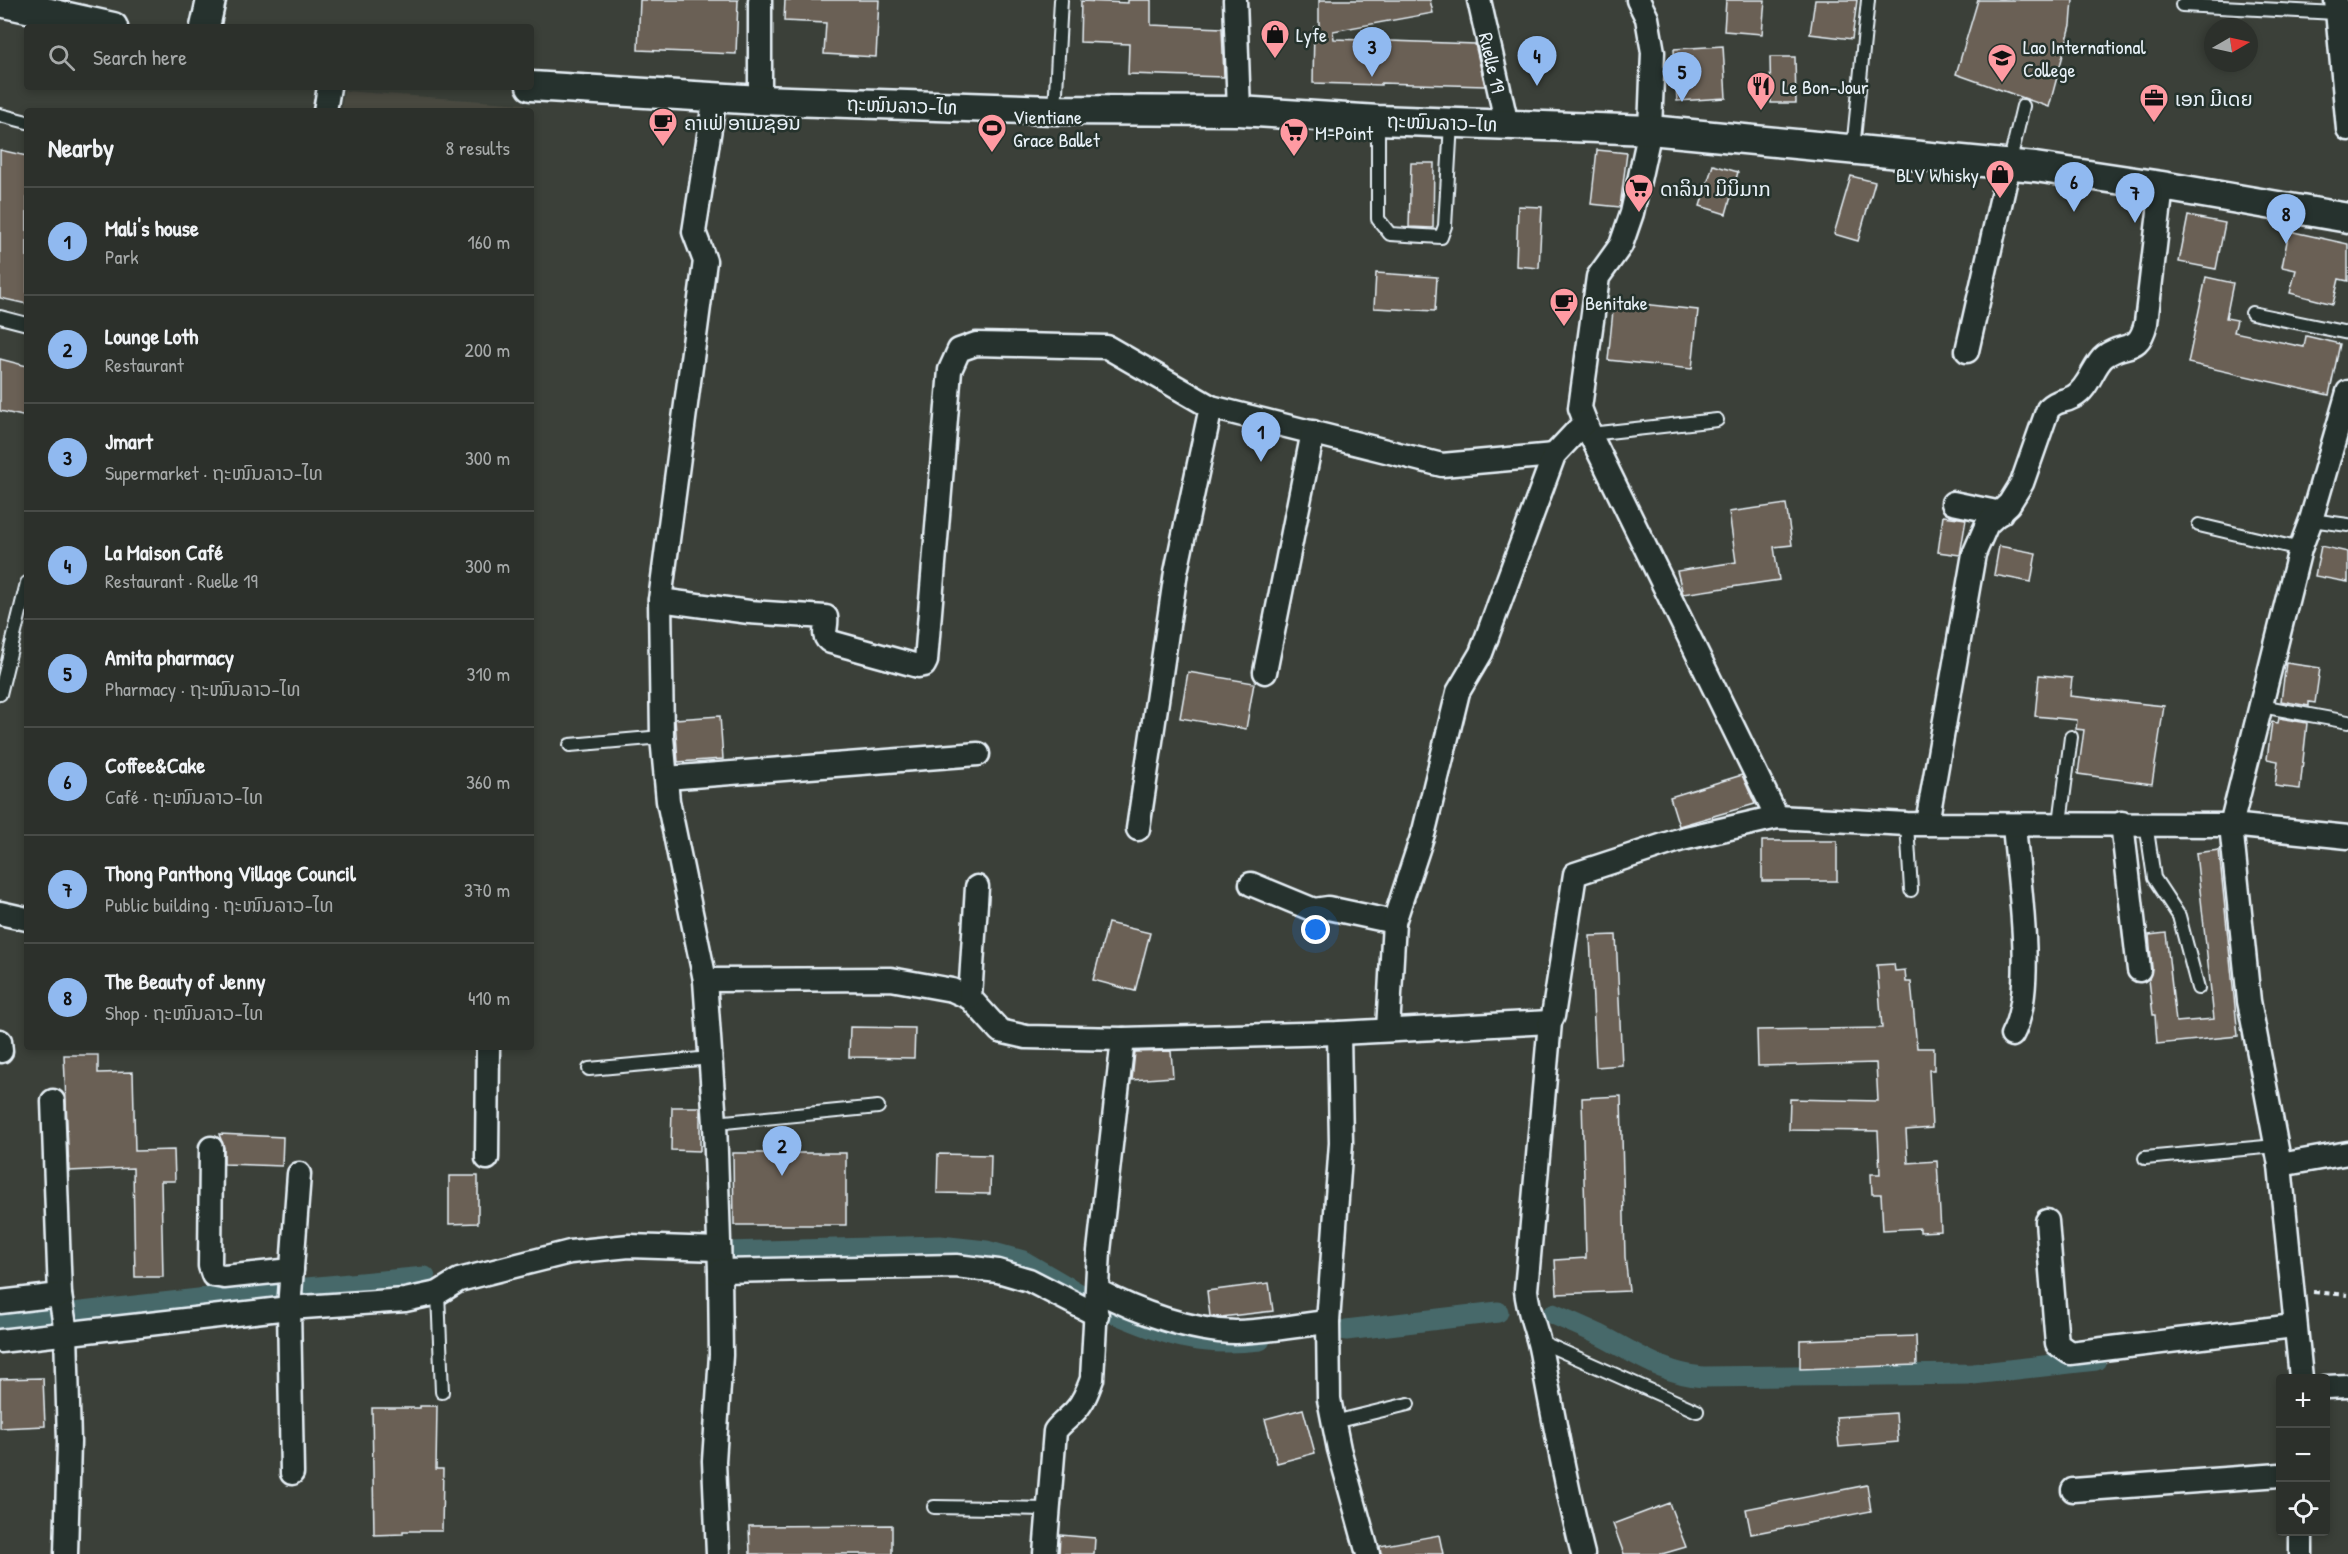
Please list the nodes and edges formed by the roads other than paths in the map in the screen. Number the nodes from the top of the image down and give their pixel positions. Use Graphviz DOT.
graph roads {
  1 [pos="211,0"];
  2 [pos="760,0"];
  3 [pos="1061,0"];
  4 [pos="1235,0"];
  5 [pos="1479,0"];
  6 [pos="1638,0"];
  7 [pos="1868,0"];
  8 [pos="0,2"];
  9 [pos="2182,5"];
  10 [pos="2339,6"];
  11 [pos="99,24"];
  12 [pos="206,24"];
  13 [pos="2345,66"];
  14 [pos="534,86"];
  15 [pos="328,90"];
  16 [pos="715,96"];
  17 [pos="760,100"];
  18 [pos="2023,106"];
  19 [pos="325,108"];
  20 [pos="1055,110"];
  21 [pos="1239,111"];
  22 [pos="0,116"];
  23 [pos="1378,120"];
  24 [pos="24,121"];
  25 [pos="1451,123"];
  26 [pos="1507,124"];
  27 [pos="2348,129"];
  28 [pos="1650,130"];
  29 [pos="1853,149"];
  30 [pos="2008,165"];
  31 [pos="2162,186"];
  32 [pos="2348,218"];
  33 [pos="2252,313"];
  34 [pos="0,317"];
  35 [pos="24,323"];
  36 [pos="2348,333"];
  37 [pos="1967,351"];
  38 [pos="2348,392"];
  39 [pos="1211,407"];
  40 [pos="1717,420"];
  41 [pos="1588,428"];
  42 [pos="1313,432"];
  43 [pos="1554,455"];
  44 [pos="1953,503"];
  45 [pos="2001,513"];
  46 [pos="2312,520"];
  47 [pos="2199,525"];
  48 [pos="2348,525"];
  49 [pos="2300,549"];
  50 [pos="24,595"];
  51 [pos="660,600"];
  52 [pos="1264,672"];
  53 [pos="0,694"];
  54 [pos="2261,706"];
  55 [pos="2348,722"];
  56 [pos="662,737"];
  57 [pos="2071,737"];
  58 [pos="570,745"];
  59 [pos="978,754"];
  60 [pos="666,778"];
  61 [pos="1777,817"];
  62 [pos="2060,823"];
  63 [pos="2122,823"];
  64 [pos="2146,823"];
  65 [pos="1917,824"];
  66 [pos="2014,825"];
  67 [pos="2231,825"];
  68 [pos="1138,829"];
  69 [pos="2348,837"];
  70 [pos="1251,884"];
  71 [pos="977,887"];
  72 [pos="1911,890"];
  73 [pos="0,913"];
  74 [pos="24,918"];
  75 [pos="1394,922"];
  76 [pos="2139,970"];
  77 [pos="705,980"];
  78 [pos="2198,988"];
  79 [pos="970,998"];
  80 [pos="1550,1022"];
  81 [pos="1388,1030"];
  82 [pos="1339,1033"];
  83 [pos="2012,1035"];
  84 [pos="1122,1039"];
  85 [pos="0,1041"];
  86 [pos="488,1050"];
  87 [pos="1,1051"];
  88 [pos="711,1058"];
  89 [pos="589,1069"];
  90 [pos="53,1101"];
  91 [pos="878,1107"];
  92 [pos="715,1123"];
  93 [pos="211,1148"];
  94 [pos="2348,1153"];
  95 [pos="2278,1156"];
  96 [pos="486,1158"];
  97 [pos="2145,1158"];
  98 [pos="299,1174"];
  99 [pos="2047,1221"];
  100 [pos="719,1249"];
  101 [pos="292,1270"];
  102 [pos="720,1271"];
  103 [pos="1098,1291"];
  104 [pos="438,1293"];
  105 [pos="60,1294"];
  106 [pos="0,1302"];
  107 [pos="289,1308"];
  108 [pos="1097,1315"];
  109 [pos="1328,1322"];
  110 [pos="2294,1326"];
  111 [pos="66,1332"];
  112 [pos="0,1341"];
  113 [pos="1539,1341"];
  114 [pos="2300,1374"];
  115 [pos="2348,1386"];
  116 [pos="2330,1387"];
  117 [pos="442,1392"];
  118 [pos="1408,1404"];
  119 [pos="1696,1411"];
  120 [pos="1334,1422"];
  121 [pos="292,1473"];
  122 [pos="2276,1474"];
  123 [pos="2073,1490"];
  124 [pos="934,1507"];
  125 [pos="1047,1509"];
  126 [pos="2301,1536"];
  127 [pos="66,1554"];
  128 [pos="717,1554"];
  129 [pos="1045,1554"];
  130 [pos="1368,1554"];
  131 [pos="1583,1554"];
  132 [pos="2301,1554"];
  1 -- 12 [label="street"];
  2 -- 17 [label="street"];
  3 -- 20 [label="lane"];
  4 -- 21 [label="street"];
  5 -- 26 [label="street, Ruelle 19"];
  6 -- 28 [label="street"];
  7 -- 29 [label="lane"];
  8 -- 11 [label="street"];
  9 -- 10 [label="lane"];
  10 -- 13 [label="street"];
  13 -- 27 [label="street"];
  14 -- 16 [label="street, ຖະໜົນລາວ-ໄທ"];
  15 -- 19 [label="street"];
  16 -- 17 [label="street, ຖະໜົນລາວ-ໄທ"];
  16 -- 51 [label="street"];
  17 -- 20 [label="street, ຖະໜົນລາວ-ໄທ"];
  18 -- 30 [label="lane"];
  20 -- 21 [label="street, ຖະໜົນລາວ-ໄທ"];
  21 -- 23 [label="street, ຖະໜົນລາວ-ໄທ"];
  22 -- 24 [label="lane"];
  23 -- 25 [label="street, ຖະໜົນລາວ-ໄທ"];
  23 -- 25 [label="lane"];
  25 -- 26 [label="street, ຖະໜົນລາວ-ໄທ"];
  26 -- 28 [label="street, ຖະໜົນລາວ-ໄທ"];
  28 -- 29 [label="street, ຖະໜົນລາວ-ໄທ"];
  28 -- 41 [label="street"];
  29 -- 30 [label="street, ຖະໜົນລາວ-ໄທ"];
  30 -- 31 [label="street, ຖະໜົນລາວ-ໄທ"];
  30 -- 37 [label="street"];
  31 -- 32 [label="street, ຖະໜົນລາວ-ໄທ"];
  31 -- 45 [label="street"];
  33 -- 36 [label="lane"];
  34 -- 35 [label="lane"];
  38 -- 46 [label="street"];
  39 -- 42 [label="street"];
  39 -- 51 [label="street"];
  39 -- 68 [label="street"];
  40 -- 41 [label="lane"];
  41 -- 43 [label="street"];
  41 -- 61 [label="street"];
  42 -- 43 [label="street"];
  42 -- 52 [label="street"];
  43 -- 75 [label="street"];
  44 -- 45 [label="street"];
  45 -- 65 [label="street"];
  46 -- 48 [label="lane"];
  46 -- 49 [label="street"];
  47 -- 49 [label="lane"];
  49 -- 54 [label="street"];
  50 -- 53 [label="lane"];
  51 -- 56 [label="street"];
  54 -- 55 [label="lane"];
  54 -- 67 [label="street"];
  56 -- 58 [label="lane"];
  56 -- 60 [label="street"];
  57 -- 62 [label="lane"];
  59 -- 60 [label="street"];
  60 -- 77 [label="street"];
  61 -- 65 [label="street"];
  61 -- 80 [label="street"];
  62 -- 63 [label="street"];
  62 -- 66 [label="street"];
  63 -- 64 [label="street"];
  63 -- 76 [label="street"];
  64 -- 67 [label="street"];
  64 -- 78 [label="lane"];
  65 -- 66 [label="street"];
  65 -- 72 [label="lane"];
  66 -- 83 [label="street"];
  67 -- 69 [label="street"];
  67 -- 95 [label="street"];
  70 -- 75 [label="street"];
  71 -- 79 [label="street"];
  73 -- 74 [label="street"];
  75 -- 81 [label="street"];
  77 -- 79 [label="street"];
  77 -- 88 [label="street"];
  79 -- 84 [label="street"];
  80 -- 81 [label="street"];
  80 -- 113 [label="street"];
  81 -- 82 [label="street"];
  82 -- 84 [label="street"];
  82 -- 109 [label="street"];
  84 -- 103 [label="street"];
  85 -- 87 [label="street"];
  86 -- 96 [label="street"];
  88 -- 89 [label="lane"];
  88 -- 92 [label="street"];
  90 -- 105 [label="street"];
  91 -- 92 [label="lane"];
  92 -- 100 [label="street"];
  93 -- 101 [label="street"];
  94 -- 95 [label="street"];
  95 -- 97 [label="lane"];
  95 -- 110 [label="street"];
  98 -- 101 [label="street"];
  99 -- 110 [label="street"];
  100 -- 102 [label="street"];
  100 -- 104 [label="street"];
  101 -- 107 [label="street"];
  102 -- 108 [label="street"];
  102 -- 128 [label="street"];
  103 -- 108 [label="street"];
  103 -- 109 [label="street"];
  104 -- 107 [label="street"];
  104 -- 117 [label="lane"];
  105 -- 106 [label="street"];
  105 -- 111 [label="street"];
  107 -- 111 [label="street"];
  107 -- 121 [label="street"];
  108 -- 125 [label="street"];
  109 -- 120 [label="street"];
  110 -- 114 [label="street"];
  111 -- 112 [label="street"];
  111 -- 127 [label="street"];
  113 -- 119 [label="lane"];
  113 -- 131 [label="street"];
  115 -- 116 [label="street"];
  118 -- 120 [label="lane"];
  120 -- 130 [label="street"];
  122 -- 123 [label="street"];
  124 -- 125 [label="lane"];
  125 -- 129 [label="street"];
  126 -- 132 [label="street"];
}
